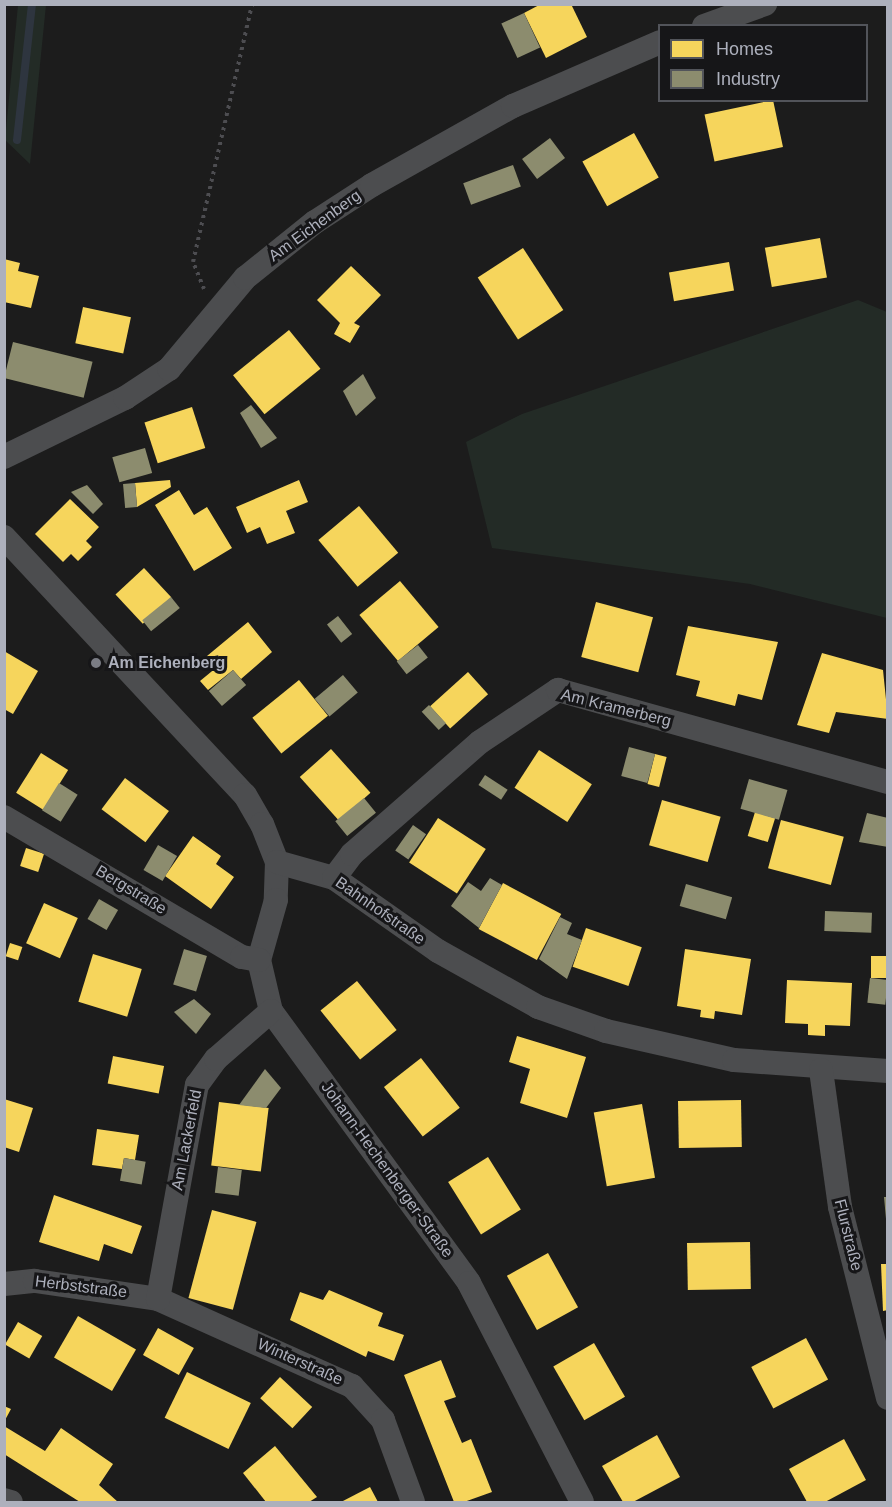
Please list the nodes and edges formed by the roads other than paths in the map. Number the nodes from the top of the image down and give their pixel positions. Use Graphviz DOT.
graph roads {
  1 [pos="761,5"];
  2 [pos="709,24"];
  3 [pos="658,43"];
  4 [pos="4,457"];
  5 [pos="4,537"];
  6 [pos="888,782"];
  7 [pos="4,817"];
  8 [pos="277,862"];
  9 [pos="334,878"];
  10 [pos="259,960"];
  11 [pos="272,1011"];
  12 [pos="821,1070"];
  13 [pos="888,1071"];
  14 [pos="4,1284"];
  15 [pos="158,1299"];
  16 [pos="888,1398"];
  17 [pos="4,1500"];
  18 [pos="11,1503"];
  19 [pos="413,1503"];
  20 [pos="582,1503"];
  1 -- 2 [label="street"];
  3 -- 4 [label="street, Am Eichenberg"];
  5 -- 8 [label="street"];
  6 -- 9 [label="street, Am Kramerberg"];
  7 -- 10 [label="street, Bergstraße"];
  8 -- 9 [label="street, Bahnhofstraße"];
  8 -- 10 [label="street"];
  9 -- 12 [label="street, Bahnhofstraße"];
  10 -- 11 [label="street, Johann-Hechenberger-Straße"];
  11 -- 15 [label="street, Am Lackerfeld"];
  11 -- 20 [label="street, Johann-Hechenberger-Straße"];
  12 -- 13 [label="street, Bahnhofstraße"];
  12 -- 16 [label="street, Flurstraße"];
  14 -- 15 [label="street, Herbststraße"];
  15 -- 19 [label="street, Winterstraße"];
  17 -- 18 [label="street"];
}
